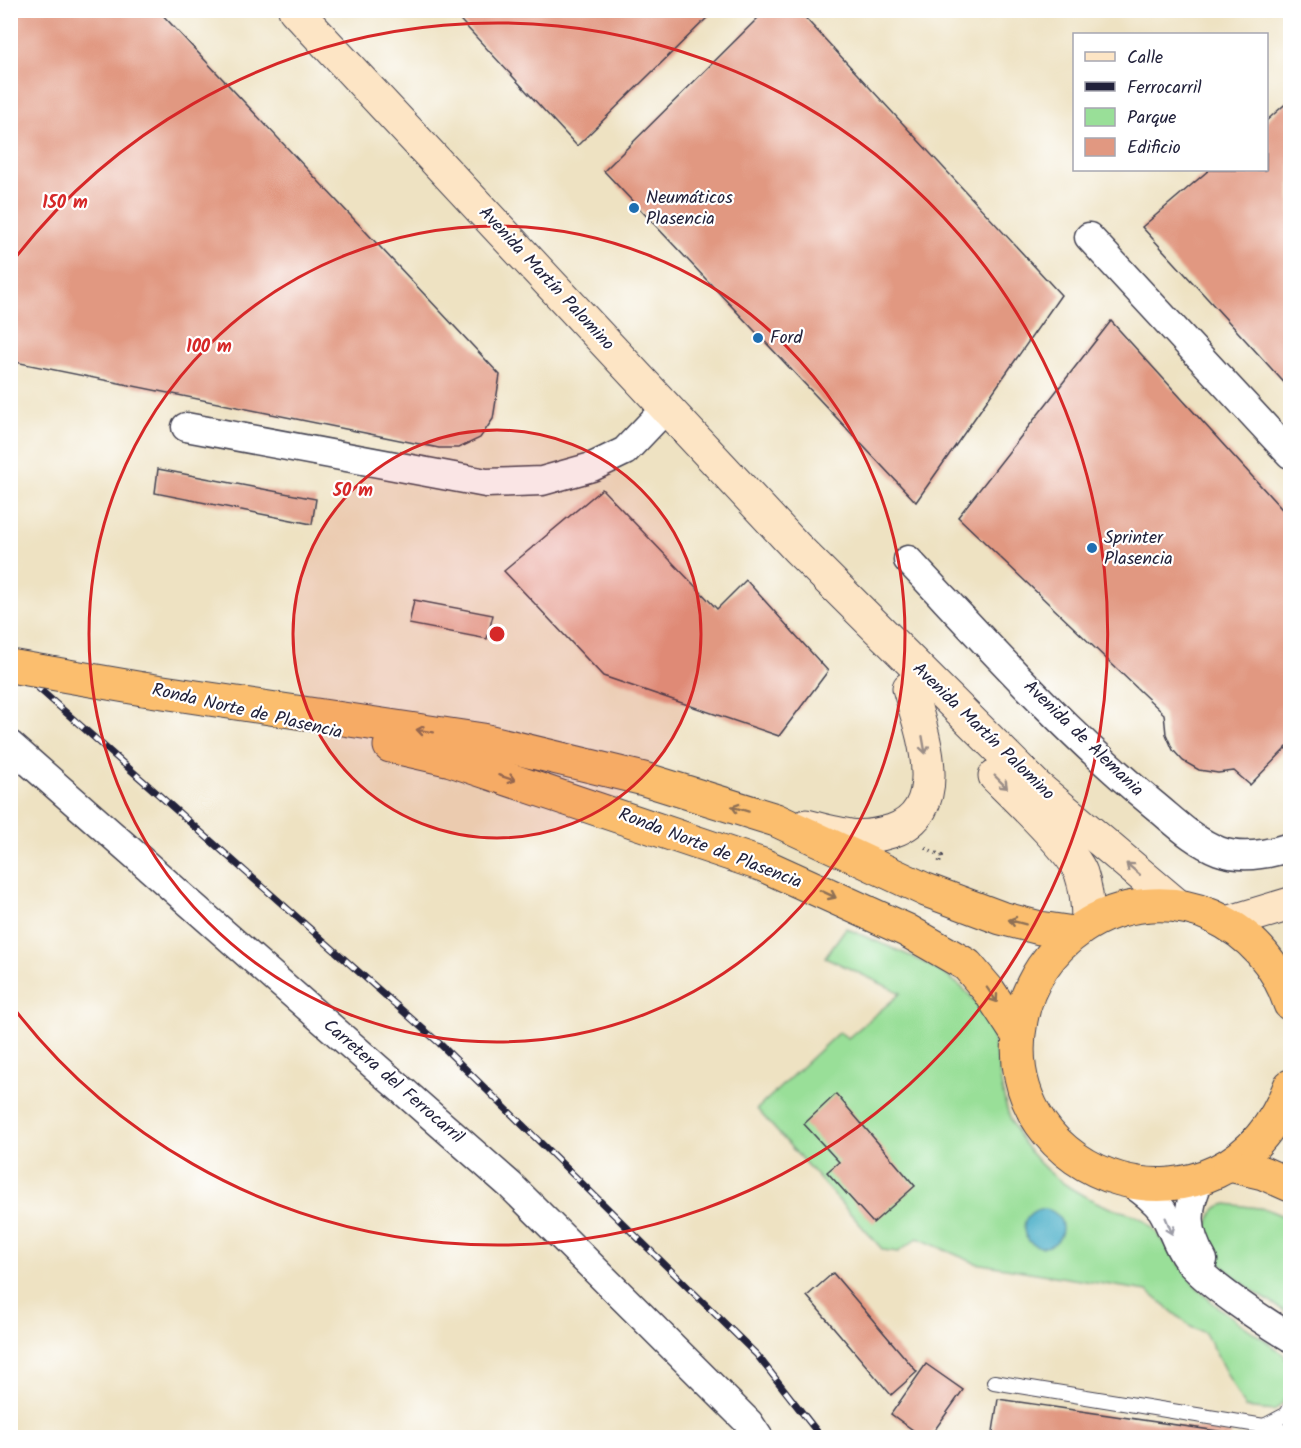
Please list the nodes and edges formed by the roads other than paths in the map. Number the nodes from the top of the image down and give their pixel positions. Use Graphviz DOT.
graph roads {
  1 [pos="295,10"];
  2 [pos="1089,237"];
  3 [pos="666,408"];
  4 [pos="186,427"];
  5 [pos="1290,454"];
  6 [pos="797,548"];
  7 [pos="908,560"];
  8 [pos="10,666"];
  9 [pos="143,688"];
  10 [pos="909,688"];
  11 [pos="10,745"];
  12 [pos="776,820"];
  13 [pos="1290,847"];
  14 [pos="1290,904"];
  15 [pos="1178,906"];
  16 [pos="1227,923"];
  17 [pos="1081,928"];
  18 [pos="1290,1004"];
  19 [pos="1018,1035"];
  20 [pos="1290,1086"];
  21 [pos="1215,1172"];
  22 [pos="1131,1183"];
  23 [pos="1290,1185"];
  24 [pos="1220,1287"];
  25 [pos="1288,1338"];
  26 [pos="994,1382"];
  27 [pos="1290,1408"];
  28 [pos="1264,1426"];
  29 [pos="1290,1433"];
  30 [pos="759,1437"];
  1 -- 3 [label="main road, Avenida Martín Palomino"];
  2 -- 5 [label="street"];
  3 -- 4 [label="street"];
  3 -- 6 [label="main road, Avenida Martín Palomino"];
  6 -- 10 [label="main road, Avenida Martín Palomino"];
  15 -- 6 [label="main road, Avenida Martín Palomino, one-way"];
  7 -- 13 [label="street, Avenida de Alemania"];
  8 -- 9 [label="highway, bridge"];
  12 -- 9 [label="highway, Ronda Norte de Plasencia, one-way"];
  9 -- 19 [label="highway, Ronda Norte de Plasencia, one-way"];
  10 -- 12 [label="main road, one-way"];
  10 -- 17 [label="main road, Avenida Martín Palomino, one-way"];
  11 -- 30 [label="street, Carretera del Ferrocarril"];
  17 -- 12 [label="highway, Ronda Norte de Plasencia, one-way"];
  14 -- 16 [label="main road"];
  15 -- 16 [label="highway"];
  15 -- 17 [label="highway"];
  16 -- 18 [label="highway"];
  17 -- 19 [label="highway"];
  19 -- 22 [label="highway"];
  20 -- 21 [label="highway"];
  21 -- 22 [label="highway"];
  21 -- 23 [label="highway"];
  21 -- 24 [label="street"];
  22 -- 24 [label="street, one-way"];
  24 -- 25 [label="street"];
  26 -- 28 [label="lane"];
  27 -- 28 [label="lane"];
  28 -- 29 [label="lane"];
}
